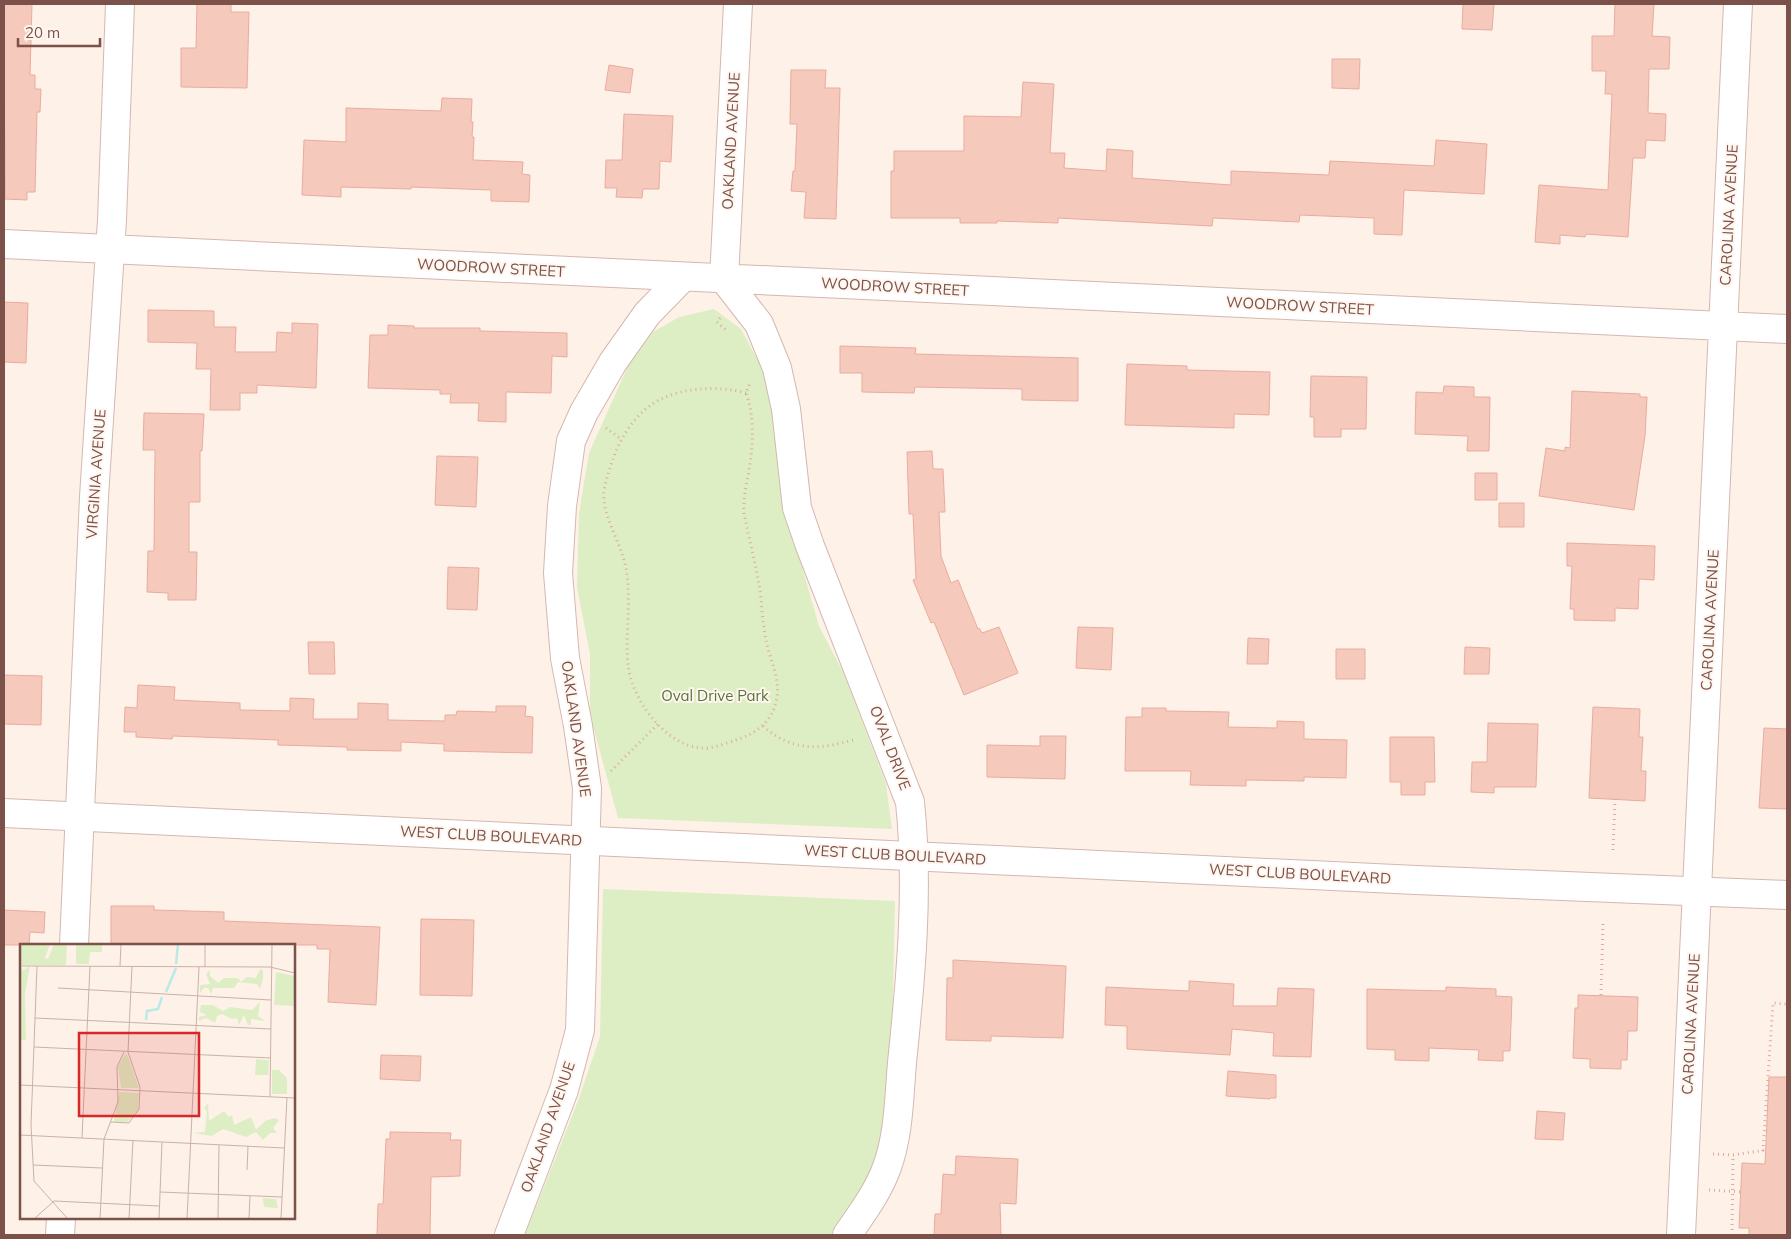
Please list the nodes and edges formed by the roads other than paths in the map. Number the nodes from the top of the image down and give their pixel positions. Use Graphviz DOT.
graph roads {
  1 [pos="120,4"];
  2 [pos="738,4"];
  3 [pos="1738,4"];
  4 [pos="4,244"];
  5 [pos="111,250"];
  6 [pos="683,277"];
  7 [pos="724,279"];
  8 [pos="1724,326"];
  9 [pos="1787,329"];
  10 [pos="4,814"];
  11 [pos="78,817"];
  12 [pos="586,841"];
  13 [pos="914,856"];
  14 [pos="1697,891"];
  15 [pos="1787,894"];
  16 [pos="74,944"];
  17 [pos="61,1219"];
  18 [pos="60,1235"];
  19 [pos="509,1235"];
  20 [pos="847,1235"];
  21 [pos="1681,1235"];
  1 -- 5 [label="street, VIRGINIA AVENUE"];
  2 -- 7 [label="street, OAKLAND AVENUE"];
  3 -- 8 [label="street, CAROLINA AVENUE"];
  4 -- 5 [label="street, WOODROW STREET"];
  5 -- 6 [label="street, WOODROW STREET"];
  5 -- 11 [label="street, VIRGINIA AVENUE"];
  6 -- 7 [label="street, WOODROW STREET"];
  6 -- 12 [label="street, OAKLAND AVENUE"];
  7 -- 8 [label="street, WOODROW STREET"];
  7 -- 13 [label="street, OVAL DRIVE"];
  8 -- 9 [label="street, WOODROW STREET"];
  8 -- 14 [label="street, CAROLINA AVENUE"];
  10 -- 11 [label="street, WEST CLUB BOULEVARD"];
  11 -- 12 [label="street, WEST CLUB BOULEVARD"];
  11 -- 16 [label="street, VIRGINIA AVENUE"];
  12 -- 13 [label="street, WEST CLUB BOULEVARD"];
  12 -- 19 [label="street, OAKLAND AVENUE"];
  13 -- 14 [label="street, WEST CLUB BOULEVARD"];
  13 -- 20 [label="street, OVAL DRIVE"];
  14 -- 15 [label="street, WEST CLUB BOULEVARD"];
  14 -- 21 [label="street, CAROLINA AVENUE"];
  17 -- 18 [label="street"];
}
